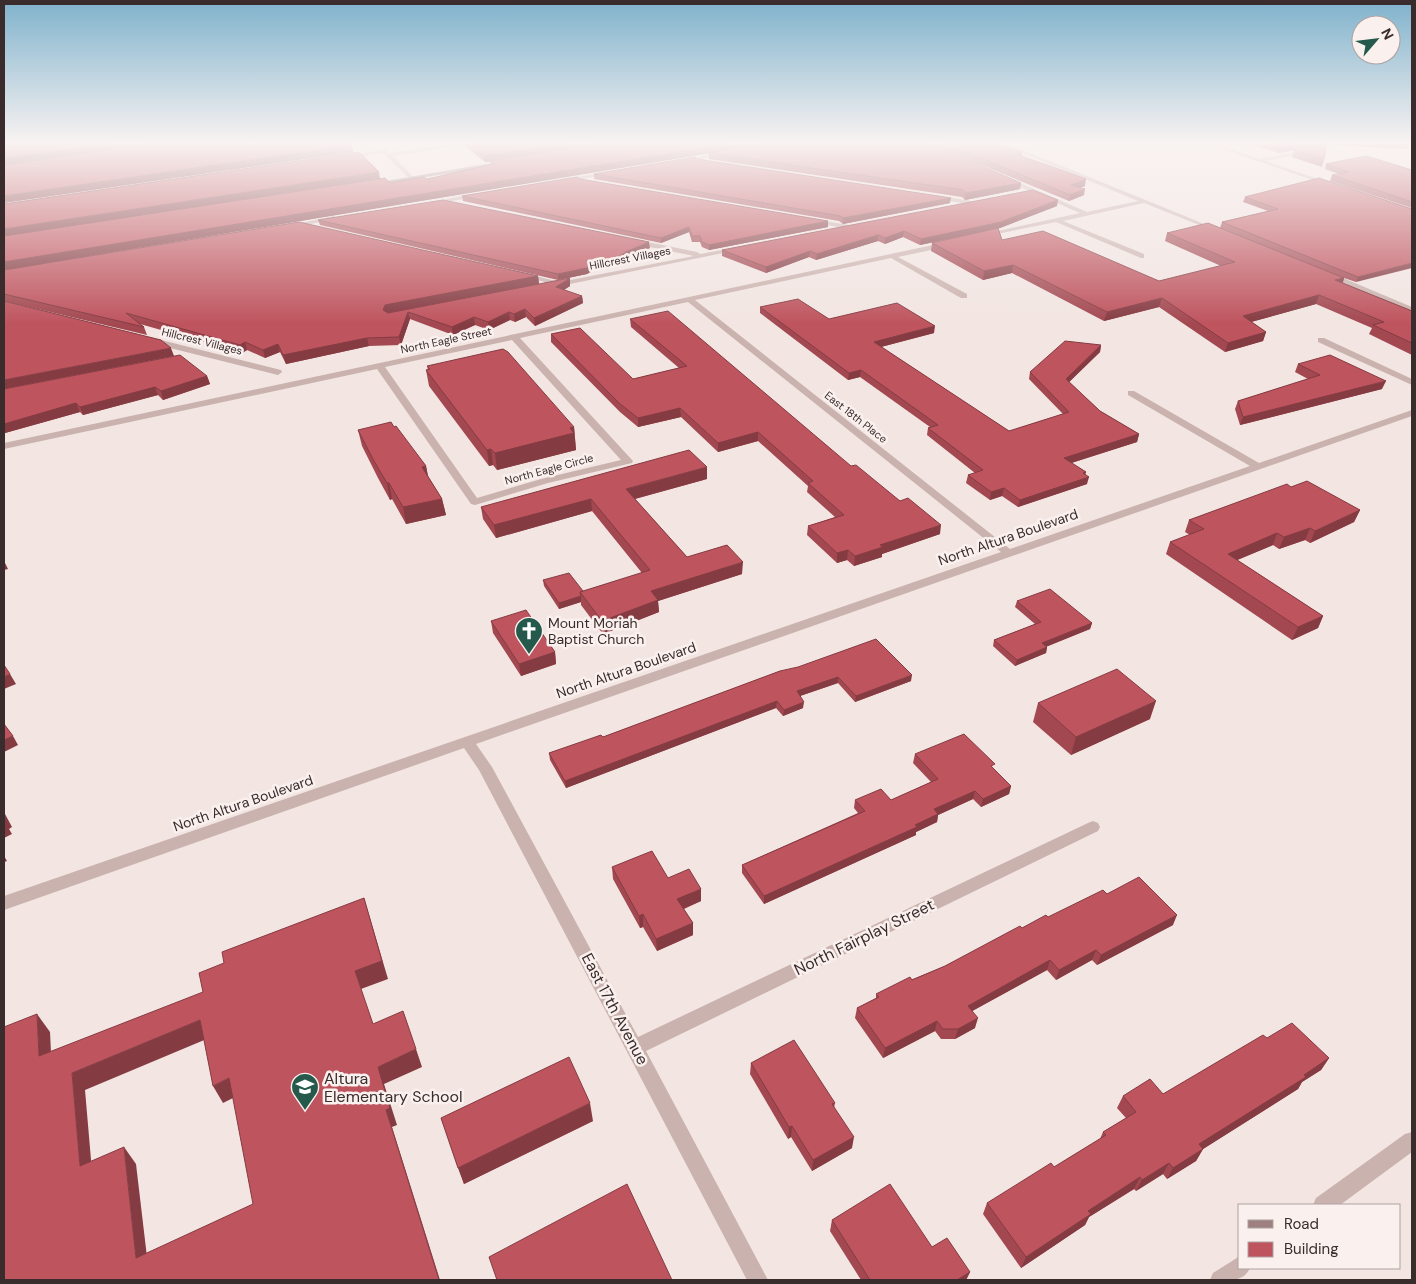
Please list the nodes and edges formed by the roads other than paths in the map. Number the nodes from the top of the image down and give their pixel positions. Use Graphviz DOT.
graph roads {
  1 [pos="455,204"];
  2 [pos="967,204"];
  3 [pos="1063,204"];
  4 [pos="1132,204"];
  5 [pos="1152,204"];
  6 [pos="460,205"];
  7 [pos="943,208"];
  8 [pos="1087,214"];
  9 [pos="344,217"];
  10 [pos="801,219"];
  11 [pos="1058,221"];
  12 [pos="297,225"];
  13 [pos="858,225"];
  14 [pos="849,227"];
  15 [pos="278,228"];
  16 [pos="316,229"];
  17 [pos="820,233"];
  18 [pos="1226,234"];
  19 [pos="975,238"];
  20 [pos="626,239"];
  21 [pos="956,242"];
  22 [pos="743,248"];
  23 [pos="704,255"];
  24 [pos="892,256"];
  25 [pos="1141,256"];
  26 [pos="511,273"];
  27 [pos="1324,274"];
  28 [pos="560,284"];
  29 [pos="541,287"];
  30 [pos="964,296"];
  31 [pos="689,299"];
  32 [pos="1412,310"];
  33 [pos="514,337"];
  34 [pos="140,338"];
  35 [pos="1321,340"];
  36 [pos="207,354"];
  37 [pos="188,358"];
  38 [pos="380,366"];
  39 [pos="278,372"];
  40 [pos="1412,382"];
  41 [pos="1132,394"];
  42 [pos="1412,412"];
  43 [pos="4,446"];
  44 [pos="1258,466"];
  45 [pos="1009,553"];
  46 [pos="467,742"];
  47 [pos="1093,827"];
  48 [pos="4,903"];
  49 [pos="636,1047"];
  50 [pos="1412,1141"];
  51 [pos="1325,1204"];
  52 [pos="1238,1267"];
  53 [pos="758,1280"];
  54 [pos="1220,1280"];
  1 -- 6 [label="street"];
  2 -- 7 [label="street"];
  3 -- 8 [label="street"];
  4 -- 8 [label="street"];
  5 -- 18 [label="street"];
  8 -- 11 [label="street"];
  9 -- 12 [label="street"];
  10 -- 14 [label="street"];
  11 -- 19 [label="street"];
  11 -- 25 [label="street"];
  12 -- 15 [label="street"];
  12 -- 16 [label="street"];
  13 -- 14 [label="street"];
  14 -- 17 [label="street"];
  20 -- 23 [label="street, Hillcrest Villages"];
  21 -- 24 [label="street, North Eagle Street"];
  22 -- 23 [label="street, Hillcrest Villages"];
  23 -- 28 [label="street, Hillcrest Villages"];
  24 -- 30 [label="street"];
  24 -- 31 [label="street, North Eagle Street"];
  26 -- 28 [label="street, Hillcrest Villages"];
  27 -- 32 [label="street"];
  28 -- 29 [label="street, Hillcrest Villages"];
  31 -- 33 [label="street, North Eagle Street"];
  31 -- 45 [label="street, East 18th Place"];
  33 -- 38 [label="street, North Eagle Street"];
  33 -- 38 [label="street, North Eagle Circle"];
  34 -- 36 [label="street, Hillcrest Villages"];
  35 -- 40 [label="street"];
  36 -- 37 [label="street"];
  36 -- 39 [label="street, Hillcrest Villages"];
  38 -- 43 [label="street, North Eagle Street"];
  41 -- 44 [label="street"];
  42 -- 44 [label="street, North Altura Boulevard"];
  44 -- 45 [label="street, North Altura Boulevard"];
  45 -- 46 [label="street, North Altura Boulevard"];
  46 -- 48 [label="street, North Altura Boulevard"];
  46 -- 49 [label="street, East 17th Avenue"];
  47 -- 49 [label="street, North Fairplay Street"];
  49 -- 53 [label="street, East 17th Avenue"];
  50 -- 51 [label="street"];
  52 -- 54 [label="street"];
}
